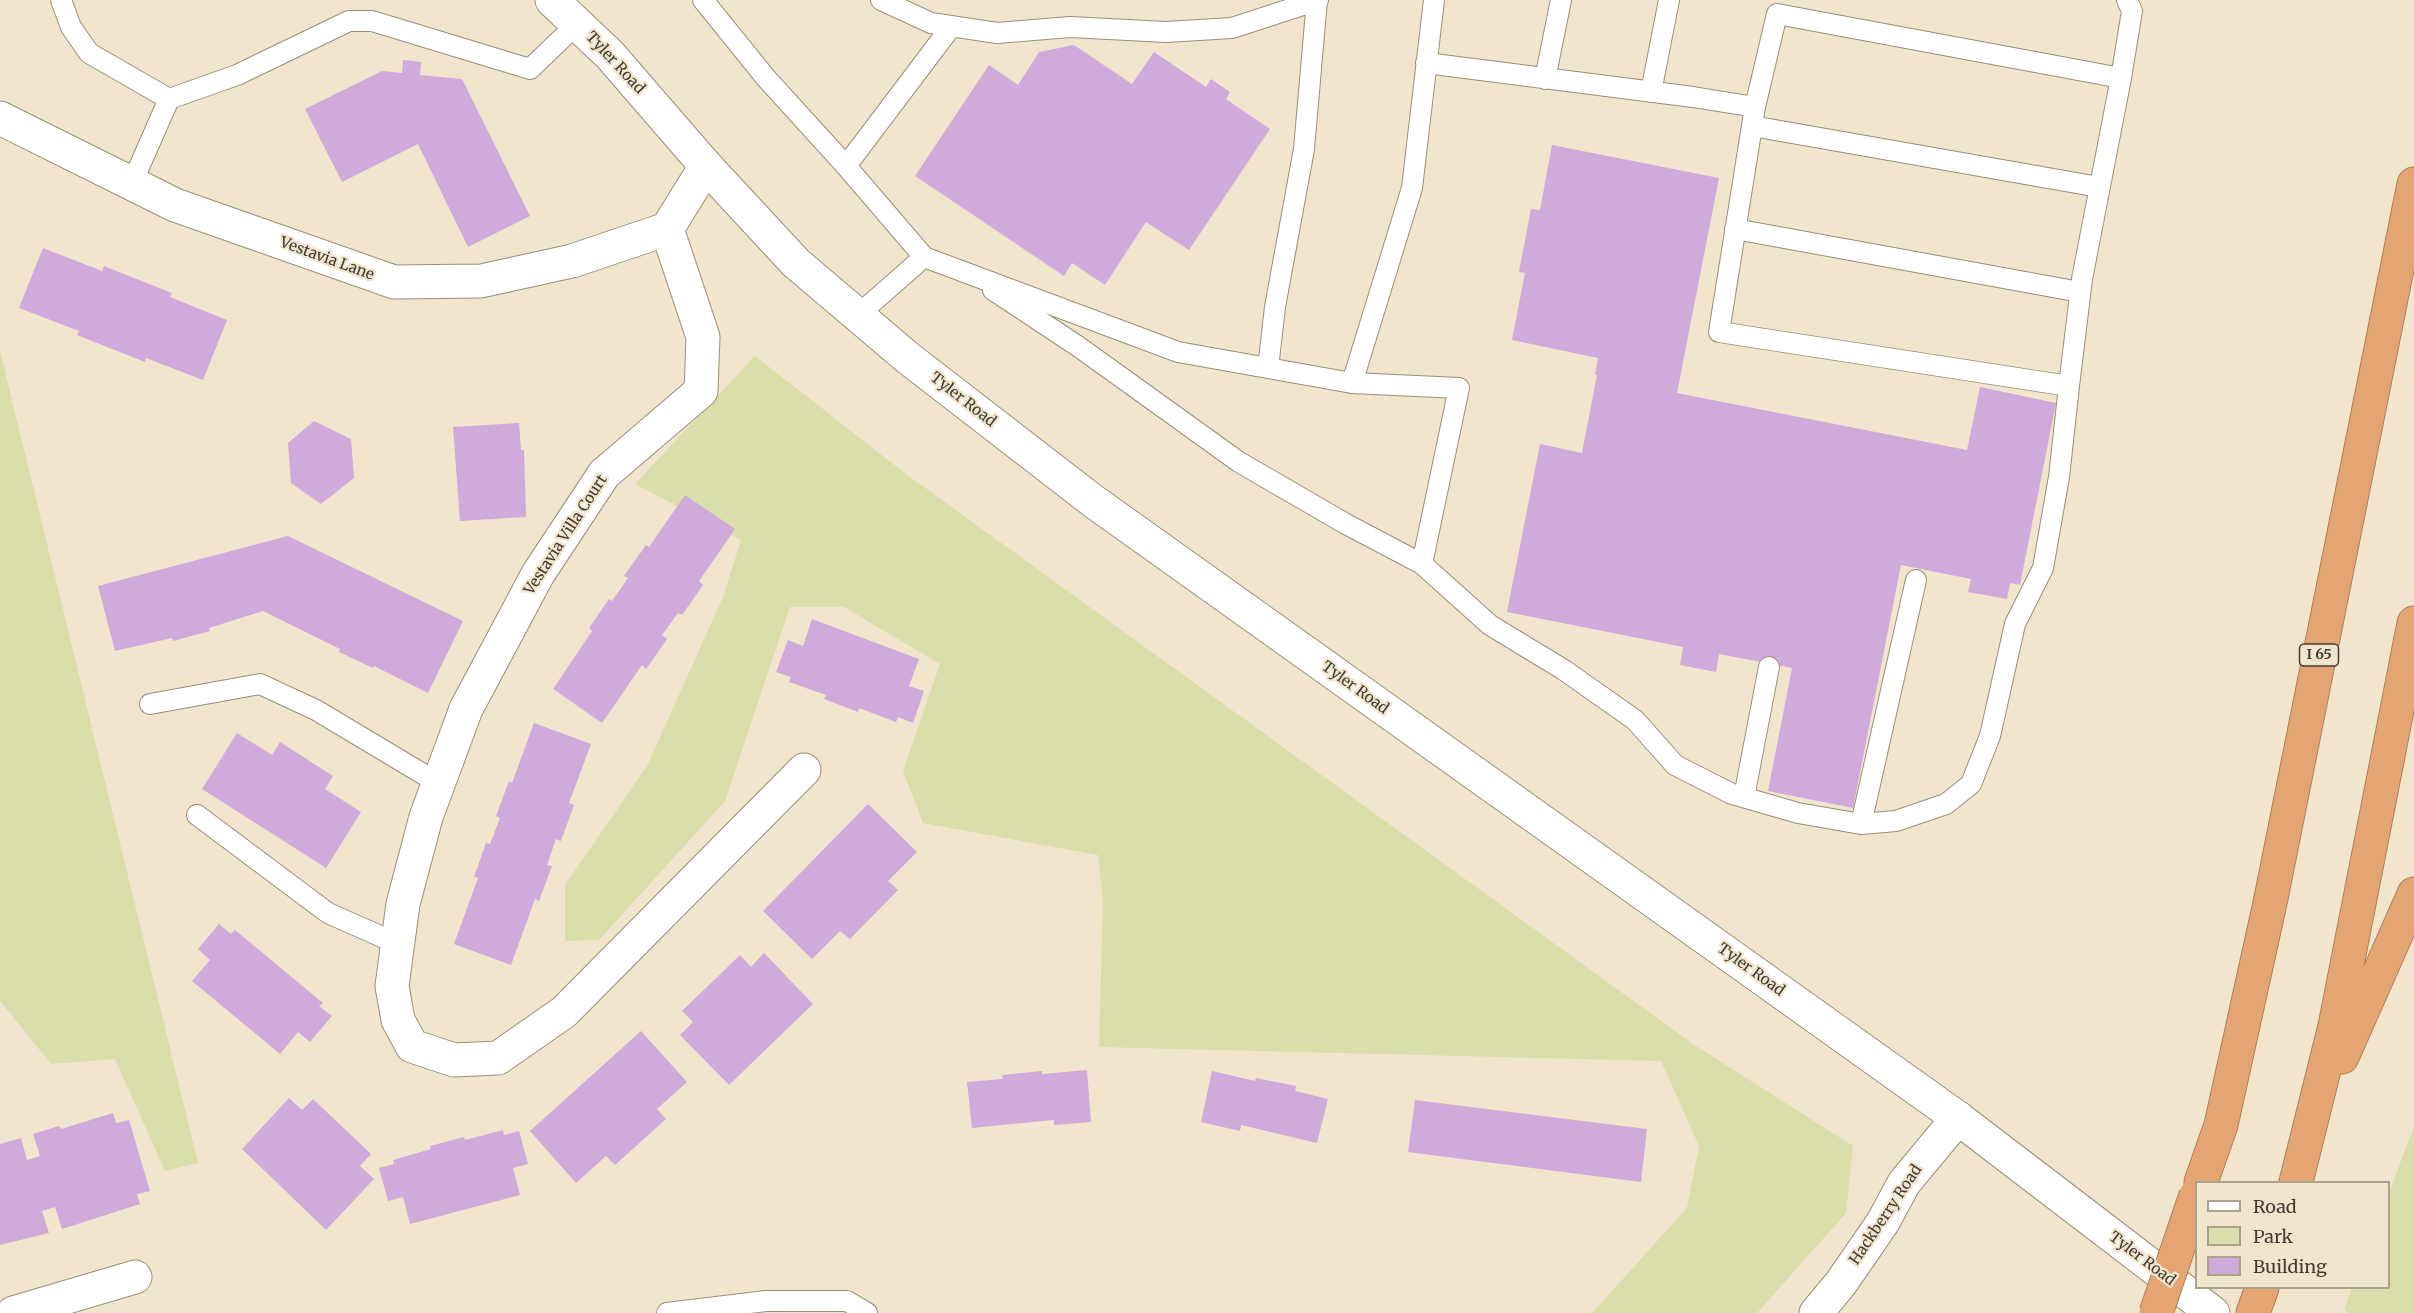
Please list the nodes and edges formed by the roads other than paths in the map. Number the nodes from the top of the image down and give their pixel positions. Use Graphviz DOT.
graph roads {
  1 [pos="61,0"];
  2 [pos="552,0"];
  3 [pos="703,0"];
  4 [pos="881,0"];
  5 [pos="1318,0"];
  6 [pos="1434,0"];
  7 [pos="1561,0"];
  8 [pos="1669,0"];
  9 [pos="2127,0"];
  10 [pos="578,23"];
  11 [pos="951,27"];
  12 [pos="1426,63"];
  13 [pos="2121,78"];
  14 [pos="1545,79"];
  15 [pos="1651,92"];
  16 [pos="170,99"];
  17 [pos="1754,116"];
  18 [pos="2,119"];
  19 [pos="706,166"];
  20 [pos="846,166"];
  21 [pos="132,183"];
  22 [pos="2414,184"];
  23 [pos="2099,187"];
  24 [pos="668,229"];
  25 [pos="1735,230"];
  26 [pos="924,257"];
  27 [pos="963,271"];
  28 [pos="2080,292"];
  29 [pos="858,315"];
  30 [pos="1268,368"];
  31 [pos="1352,383"];
  32 [pos="2069,386"];
  33 [pos="1422,564"];
  34 [pos="1916,580"];
  35 [pos="2414,622"];
  36 [pos="1769,668"];
  37 [pos="150,704"];
  38 [pos="804,770"];
  39 [pos="438,783"];
  40 [pos="1744,797"];
  41 [pos="197,815"];
  42 [pos="1861,824"];
  43 [pos="2414,894"];
  44 [pos="398,944"];
  45 [pos="1958,1118"];
  46 [pos="2310,1130"];
  47 [pos="2299,1175"];
  48 [pos="2201,1181"];
  49 [pos="2195,1198"];
  50 [pos="135,1277"];
  51 [pos="2261,1289"];
  52 [pos="799,1301"];
  53 [pos="14,1313"];
  54 [pos="667,1313"];
  55 [pos="766,1313"];
  56 [pos="867,1313"];
  57 [pos="1816,1313"];
  58 [pos="2156,1313"];
  59 [pos="2213,1313"];
  60 [pos="2253,1313"];
  1 -- 16 [label="lane"];
  2 -- 10 [label="street, Tyler Road"];
  3 -- 20 [label="lane"];
  4 -- 11 [label="lane"];
  5 -- 11 [label="lane"];
  5 -- 30 [label="lane"];
  6 -- 12 [label="lane"];
  7 -- 14 [label="lane"];
  8 -- 15 [label="lane"];
  9 -- 13 [label="lane"];
  10 -- 16 [label="lane"];
  10 -- 19 [label="street, Tyler Road"];
  11 -- 20 [label="lane"];
  12 -- 14 [label="lane"];
  12 -- 31 [label="lane"];
  13 -- 17 [label="lane"];
  13 -- 23 [label="lane"];
  14 -- 15 [label="lane"];
  15 -- 17 [label="lane"];
  16 -- 21 [label="lane"];
  17 -- 23 [label="lane"];
  17 -- 25 [label="lane"];
  18 -- 21 [label="street, Vestavia Lane"];
  19 -- 24 [label="street"];
  19 -- 29 [label="street, Tyler Road"];
  20 -- 26 [label="lane"];
  21 -- 24 [label="street, Vestavia Lane"];
  22 -- 48 [label="highway, I 65"];
  23 -- 28 [label="lane"];
  24 -- 39 [label="street, Vestavia Villa Court"];
  25 -- 28 [label="lane"];
  25 -- 32 [label="lane"];
  26 -- 27 [label="lane"];
  26 -- 29 [label="lane"];
  27 -- 30 [label="lane"];
  27 -- 33 [label="lane"];
  28 -- 32 [label="lane"];
  29 -- 45 [label="street, Tyler Road"];
  30 -- 31 [label="lane"];
  31 -- 33 [label="lane"];
  32 -- 42 [label="lane"];
  33 -- 40 [label="lane"];
  34 -- 42 [label="lane"];
  35 -- 46 [label="highway"];
  36 -- 40 [label="lane"];
  37 -- 39 [label="lane"];
  38 -- 44 [label="street, Vestavia Villa Court"];
  39 -- 44 [label="street, Vestavia Villa Court"];
  40 -- 42 [label="lane"];
  41 -- 44 [label="lane"];
  43 -- 46 [label="highway"];
  45 -- 57 [label="street, Hackberry Road"];
  45 -- 59 [label="street, Tyler Road"];
  46 -- 47 [label="highway"];
  49 -- 58 [label="highway, bridge"];
  50 -- 53 [label="street"];
  51 -- 60 [label="highway"];
  52 -- 54 [label="lane"];
  52 -- 55 [label="lane"];
  52 -- 56 [label="lane"];
}
